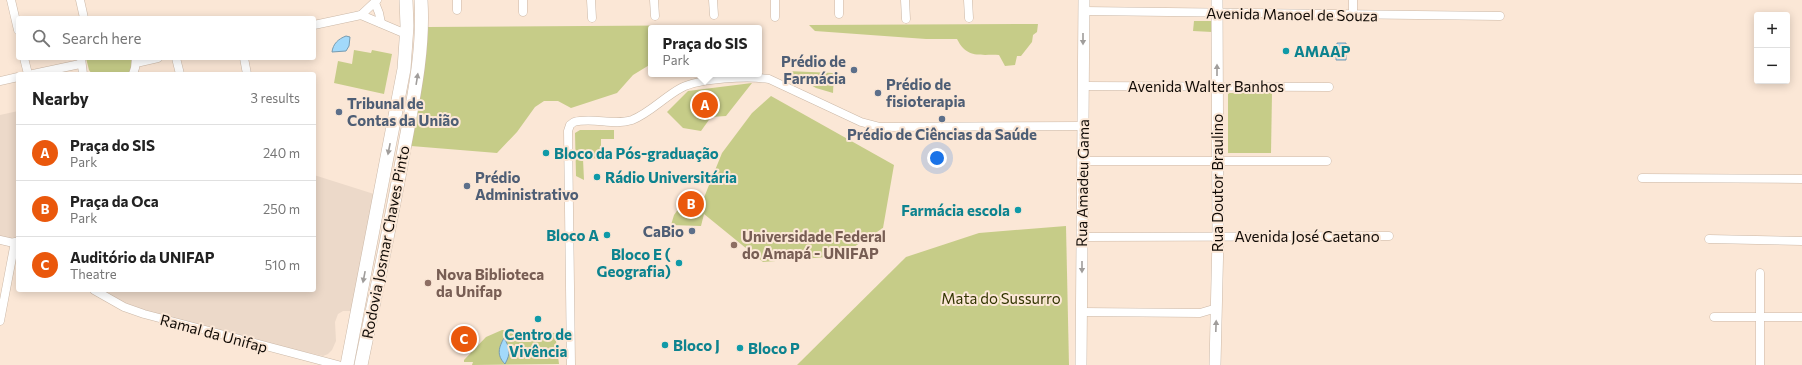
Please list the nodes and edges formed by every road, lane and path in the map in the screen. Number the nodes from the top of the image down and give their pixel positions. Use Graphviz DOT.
graph roads {
  1 [pos="11,0"];
  2 [pos="80,0"];
  3 [pos="406,0"];
  4 [pos="421,0"];
  5 [pos="457,0"];
  6 [pos="523,0"];
  7 [pos="590,0"];
  8 [pos="654,0"];
  9 [pos="713,0"];
  10 [pos="775,0"];
  11 [pos="839,0"];
  12 [pos="905,0"];
  13 [pos="968,0"];
  14 [pos="1218,0"];
  15 [pos="1353,0"];
  16 [pos="376,1"];
  17 [pos="1084,5"];
  18 [pos="457,10"];
  19 [pos="524,12"];
  20 [pos="1217,13"];
  21 [pos="839,14"];
  22 [pos="714,15"];
  23 [pos="1353,15"];
  24 [pos="84,16"];
  25 [pos="361,16"];
  26 [pos="655,16"];
  27 [pos="1500,16"];
  28 [pos="776,17"];
  29 [pos="592,18"];
  30 [pos="969,18"];
  31 [pos="906,19"];
  32 [pos="16,21"];
  33 [pos="380,24"];
  34 [pos="316,25"];
  35 [pos="406,34"];
  36 [pos="24,60"];
  37 [pos="136,60"];
  38 [pos="176,60"];
  39 [pos="244,60"];
  40 [pos="81,61"];
  41 [pos="28,72"];
  42 [pos="40,72"];
  43 [pos="83,72"];
  44 [pos="133,72"];
  45 [pos="180,72"];
  46 [pos="247,72"];
  47 [pos="16,77"];
  48 [pos="0,81"];
  49 [pos="1083,86"];
  50 [pos="1217,86"];
  51 [pos="1329,87"];
  52 [pos="1083,126"];
  53 [pos="1083,161"];
  54 [pos="1218,161"];
  55 [pos="1327,161"];
  56 [pos="1642,178"];
  57 [pos="1802,179"];
  58 [pos="1389,236"];
  59 [pos="1082,237"];
  60 [pos="1218,237"];
  61 [pos="1709,239"];
  62 [pos="0,240"];
  63 [pos="1802,241"];
  64 [pos="16,243"];
  65 [pos="1760,273"];
  66 [pos="98,292"];
  67 [pos="1217,308"];
  68 [pos="1082,312"];
  69 [pos="1714,317"];
  70 [pos="1760,317"];
  71 [pos="1802,317"];
  72 [pos="0,322"];
  73 [pos="338,365"];
  74 [pos="347,365"];
  75 [pos="361,365"];
  76 [pos="571,365"];
  77 [pos="1081,365"];
  78 [pos="1215,365"];
  79 [pos="1760,365"];
  1 -- 32 [label="street"];
  2 -- 24 [label="street"];
  3 -- 35 [label="main road, Rodovia Josmar Chaves Pinto"];
  75 -- 4 [label="main road, Rodovia Josmar Chaves Pinto, one-way"];
  5 -- 18 [label="street"];
  6 -- 19 [label="street"];
  7 -- 29 [label="street"];
  8 -- 26 [label="street"];
  9 -- 22 [label="street"];
  10 -- 28 [label="street"];
  11 -- 21 [label="street"];
  12 -- 31 [label="street"];
  13 -- 30 [label="street"];
  14 -- 20 [label="street, Rua Doutor Braulino"];
  15 -- 23 [label="street"];
  16 -- 25 [label="street"];
  16 -- 33 [label="street"];
  17 -- 20 [label="street, Avenida Manoel de Souza"];
  17 -- 49 [label="street, Rua Amadeu Gama, one-way"];
  20 -- 23 [label="street, Avenida Manoel de Souza"];
  50 -- 20 [label="street, Rua Doutor Braulino, one-way"];
  23 -- 27 [label="street, Avenida Manoel de Souza"];
  25 -- 33 [label="street"];
  25 -- 34 [label="street"];
  33 -- 35 [label="street"];
  35 -- 74 [label="main road, Rodovia Josmar Chaves Pinto, one-way"];
  36 -- 41 [label="street"];
  37 -- 44 [label="street"];
  38 -- 45 [label="street"];
  39 -- 46 [label="street"];
  40 -- 42 [label="street"];
  40 -- 43 [label="street"];
  47 -- 48 [label="street"];
  49 -- 50 [label="street, Avenida Walter Banhos"];
  49 -- 52 [label="street, Rua Amadeu Gama"];
  50 -- 51 [label="street, Avenida Walter Banhos"];
  50 -- 54 [label="street, Rua Doutor Braulino"];
  52 -- 53 [label="street, Rua Amadeu Gama"];
  52 -- 76 [label="street"];
  53 -- 54 [label="street"];
  53 -- 59 [label="street, Rua Amadeu Gama"];
  54 -- 55 [label="street"];
  54 -- 60 [label="street, Rua Doutor Braulino"];
  56 -- 57 [label="street"];
  58 -- 60 [label="street, Avenida José Caetano"];
  59 -- 60 [label="street, Avenida José Caetano"];
  59 -- 68 [label="street, Rua Amadeu Gama, one-way"];
  60 -- 67 [label="street, Rua Doutor Braulino"];
  61 -- 63 [label="street"];
  62 -- 64 [label="street"];
  64 -- 72 [label="street"];
  65 -- 70 [label="street"];
  66 -- 73 [label="street, Ramal da Unifap"];
  67 -- 68 [label="street"];
  78 -- 67 [label="street, Rua Doutor Braulino, one-way"];
  68 -- 77 [label="street, Rua Amadeu Gama"];
  69 -- 70 [label="street"];
  70 -- 71 [label="street"];
  70 -- 79 [label="street"];
}
